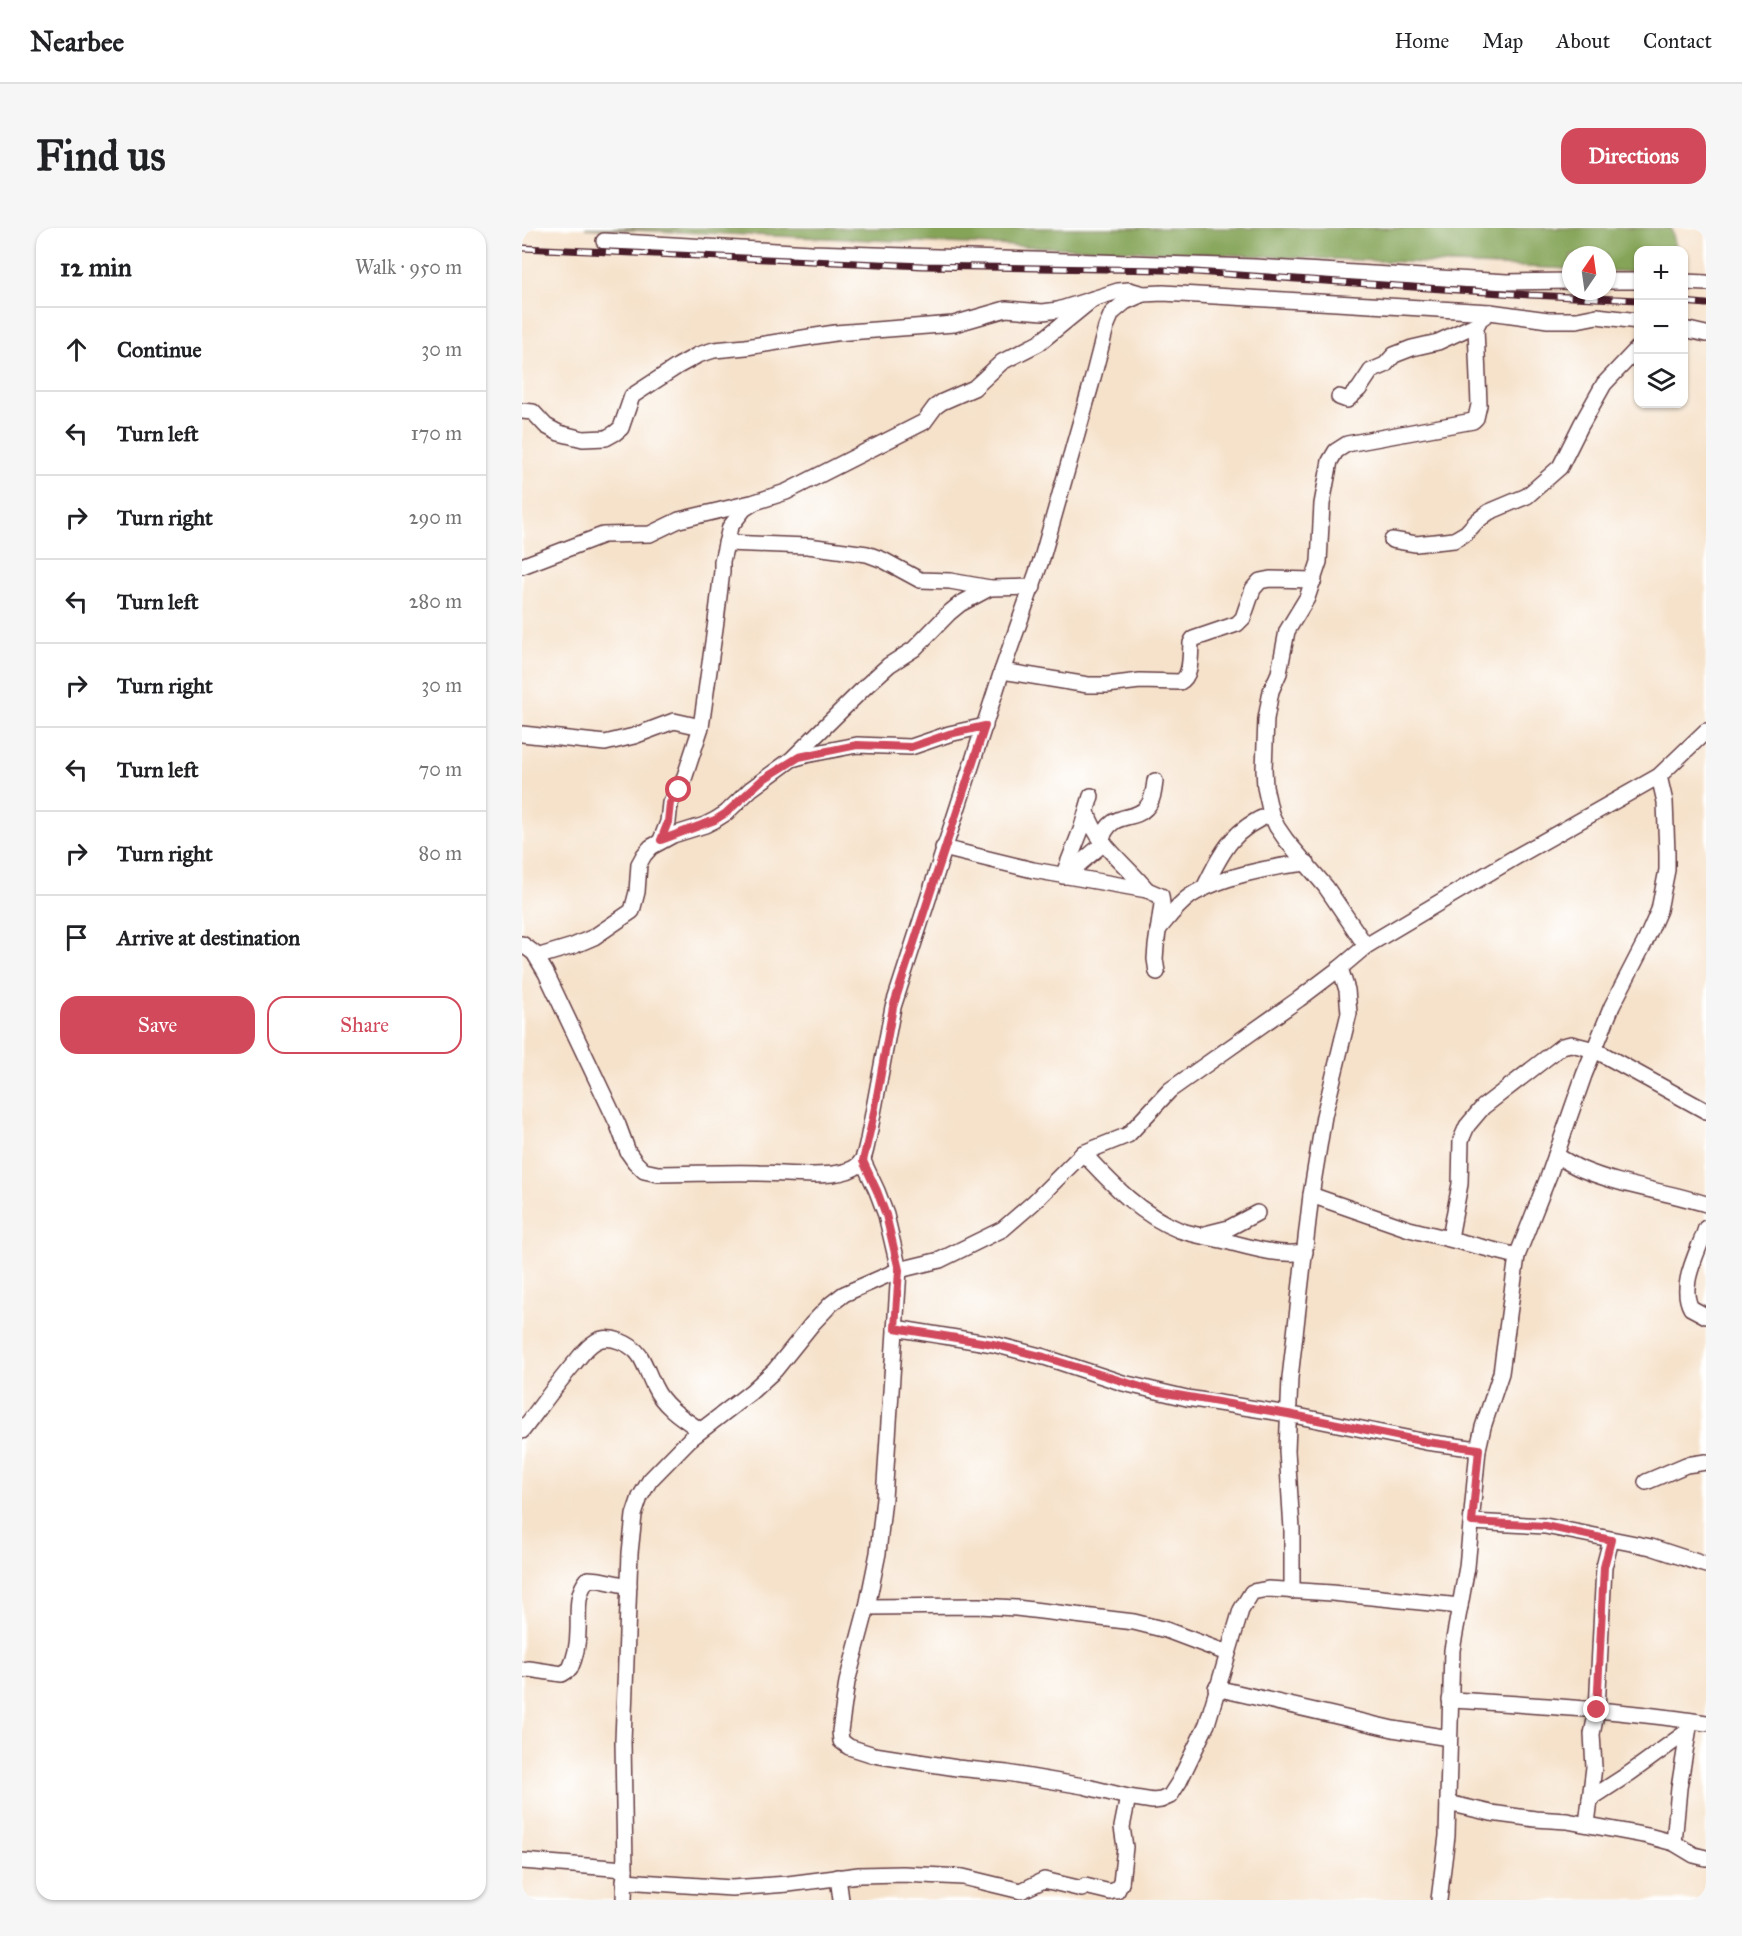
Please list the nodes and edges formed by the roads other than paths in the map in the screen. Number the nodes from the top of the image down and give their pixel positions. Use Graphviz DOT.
graph roads {
  1 [pos="604,241"];
  2 [pos="1616,281"];
  3 [pos="1562,282"];
  4 [pos="1634,282"];
  5 [pos="1688,282"];
  6 [pos="1706,283"];
  7 [pos="1143,294"];
  8 [pos="1094,299"];
  9 [pos="1490,312"];
  10 [pos="1634,320"];
  11 [pos="1477,324"];
  12 [pos="1688,330"];
  13 [pos="1706,334"];
  14 [pos="1634,352"];
  15 [pos="1340,397"];
  16 [pos="522,411"];
  17 [pos="755,502"];
  18 [pos="1392,540"];
  19 [pos="726,543"];
  20 [pos="522,566"];
  21 [pos="1314,580"];
  22 [pos="1033,587"];
  23 [pos="990,588"];
  24 [pos="1002,671"];
  25 [pos="985,726"];
  26 [pos="701,727"];
  27 [pos="1706,731"];
  28 [pos="522,734"];
  29 [pos="792,759"];
  30 [pos="1659,776"];
  31 [pos="1155,781"];
  32 [pos="1091,796"];
  33 [pos="1087,812"];
  34 [pos="1271,814"];
  35 [pos="661,840"];
  36 [pos="1102,842"];
  37 [pos="944,848"];
  38 [pos="1307,863"];
  39 [pos="1064,876"];
  40 [pos="1204,888"];
  41 [pos="1147,890"];
  42 [pos="1158,930"];
  43 [pos="522,944"];
  44 [pos="1366,946"];
  45 [pos="543,955"];
  46 [pos="1340,968"];
  47 [pos="1157,972"];
  48 [pos="1595,1050"];
  49 [pos="1706,1111"];
  50 [pos="1083,1153"];
  51 [pos="1556,1155"];
  52 [pos="863,1161"];
  53 [pos="1311,1195"];
  54 [pos="1706,1204"];
  55 [pos="1257,1213"];
  56 [pos="1706,1228"];
  57 [pos="1200,1236"];
  58 [pos="1450,1238"];
  59 [pos="1305,1252"];
  60 [pos="1517,1256"];
  61 [pos="899,1270"];
  62 [pos="1706,1316"];
  63 [pos="895,1328"];
  64 [pos="1288,1414"];
  65 [pos="700,1430"];
  66 [pos="522,1431"];
  67 [pos="1479,1449"];
  68 [pos="1706,1462"];
  69 [pos="1646,1482"];
  70 [pos="1472,1522"];
  71 [pos="1611,1540"];
  72 [pos="1706,1565"];
  73 [pos="629,1586"];
  74 [pos="1292,1591"];
  75 [pos="1460,1606"];
  76 [pos="867,1607"];
  77 [pos="1227,1653"];
  78 [pos="522,1670"];
  79 [pos="1216,1688"];
  80 [pos="1450,1700"];
  81 [pos="1597,1710"];
  82 [pos="1706,1723"];
  83 [pos="1689,1726"];
  84 [pos="1449,1738"];
  85 [pos="1128,1797"];
  86 [pos="1590,1799"];
  87 [pos="1448,1803"];
  88 [pos="1587,1824"];
  89 [pos="1674,1843"];
  90 [pos="1706,1858"];
  91 [pos="522,1861"];
  92 [pos="625,1875"];
  93 [pos="838,1877"];
  94 [pos="1121,1883"];
  95 [pos="624,1900"];
  96 [pos="841,1900"];
  97 [pos="1113,1900"];
  98 [pos="1438,1900"];
  1 -- 3 [label="street"];
  2 -- 4 [label="street"];
  5 -- 6 [label="street"];
  7 -- 8 [label="street"];
  7 -- 9 [label="street"];
  7 -- 22 [label="street"];
  8 -- 16 [label="street"];
  8 -- 17 [label="street"];
  9 -- 10 [label="street"];
  9 -- 11 [label="street"];
  11 -- 15 [label="street"];
  11 -- 21 [label="street"];
  12 -- 13 [label="street"];
  14 -- 18 [label="street"];
  17 -- 19 [label="street"];
  17 -- 20 [label="street"];
  19 -- 23 [label="street"];
  19 -- 26 [label="street"];
  21 -- 24 [label="street"];
  21 -- 34 [label="street"];
  22 -- 23 [label="street"];
  22 -- 24 [label="street"];
  23 -- 29 [label="street"];
  24 -- 25 [label="street"];
  25 -- 29 [label="street"];
  25 -- 37 [label="street"];
  26 -- 28 [label="street"];
  26 -- 35 [label="street"];
  27 -- 30 [label="street"];
  29 -- 35 [label="street"];
  30 -- 44 [label="street"];
  30 -- 48 [label="street"];
  31 -- 36 [label="street"];
  32 -- 33 [label="street"];
  33 -- 36 [label="street"];
  33 -- 39 [label="street"];
  34 -- 38 [label="street"];
  34 -- 40 [label="street"];
  35 -- 45 [label="street"];
  36 -- 39 [label="street"];
  36 -- 41 [label="street"];
  37 -- 39 [label="street"];
  37 -- 52 [label="street"];
  38 -- 40 [label="street"];
  38 -- 44 [label="street"];
  39 -- 41 [label="street"];
  40 -- 42 [label="street"];
  41 -- 42 [label="street"];
  42 -- 47 [label="street"];
  43 -- 52 [label="street"];
  44 -- 46 [label="street"];
  46 -- 50 [label="street"];
  46 -- 53 [label="street"];
  48 -- 49 [label="street"];
  48 -- 51 [label="street"];
  48 -- 58 [label="street"];
  50 -- 57 [label="street"];
  50 -- 61 [label="street"];
  51 -- 54 [label="street"];
  51 -- 60 [label="street"];
  52 -- 61 [label="street"];
  53 -- 58 [label="street"];
  53 -- 59 [label="street"];
  55 -- 57 [label="street"];
  56 -- 62 [label="street"];
  57 -- 59 [label="street"];
  58 -- 60 [label="street"];
  59 -- 64 [label="street"];
  60 -- 67 [label="street"];
  61 -- 63 [label="street"];
  61 -- 65 [label="street"];
  63 -- 64 [label="street"];
  63 -- 76 [label="street"];
  64 -- 67 [label="street"];
  64 -- 74 [label="street"];
  65 -- 66 [label="street"];
  65 -- 73 [label="street"];
  67 -- 70 [label="street"];
  68 -- 69 [label="street"];
  70 -- 71 [label="street"];
  70 -- 75 [label="street"];
  71 -- 72 [label="street"];
  71 -- 81 [label="street"];
  73 -- 78 [label="street"];
  73 -- 92 [label="street"];
  74 -- 75 [label="street"];
  74 -- 77 [label="street"];
  75 -- 80 [label="street"];
  76 -- 77 [label="street"];
  76 -- 85 [label="street"];
  77 -- 79 [label="street"];
  79 -- 84 [label="street"];
  79 -- 85 [label="street"];
  80 -- 81 [label="street"];
  80 -- 84 [label="street"];
  81 -- 83 [label="street"];
  81 -- 86 [label="street"];
  82 -- 83 [label="street"];
  83 -- 86 [label="street"];
  83 -- 89 [label="street"];
  84 -- 87 [label="street"];
  85 -- 94 [label="street"];
  86 -- 88 [label="street"];
  87 -- 88 [label="street"];
  87 -- 98 [label="street"];
  88 -- 89 [label="street"];
  89 -- 90 [label="street"];
  91 -- 92 [label="street"];
  92 -- 93 [label="street"];
  92 -- 95 [label="street"];
  93 -- 94 [label="street"];
  93 -- 96 [label="street"];
  94 -- 97 [label="street"];
}
